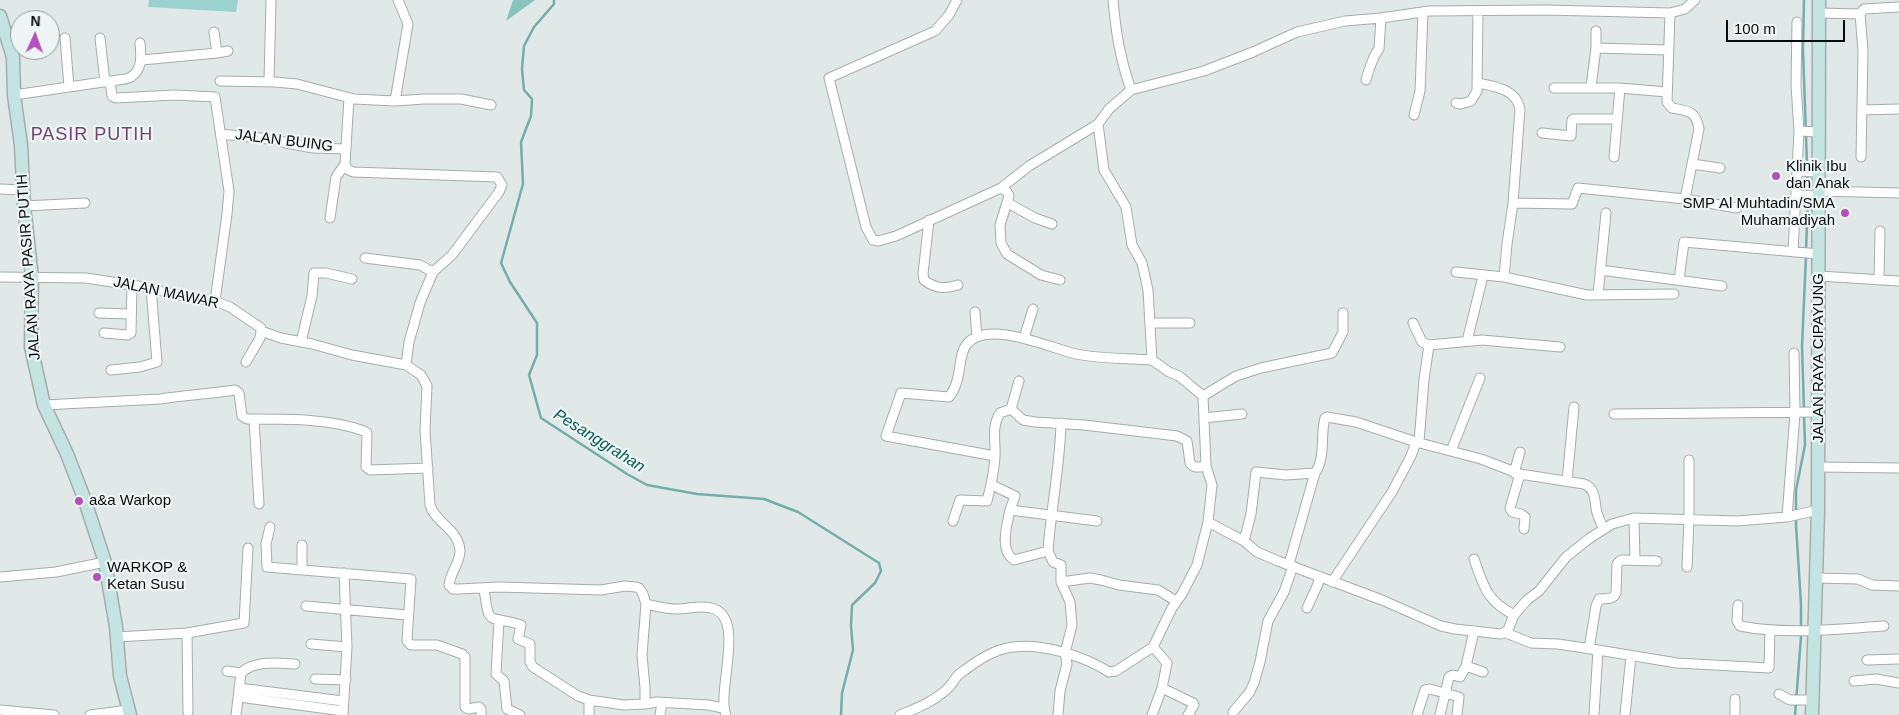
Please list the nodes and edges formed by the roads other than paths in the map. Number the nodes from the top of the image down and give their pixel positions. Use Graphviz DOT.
graph roads {
  1 [pos="271,0"];
  2 [pos="398,0"];
  3 [pos="957,0"];
  4 [pos="1113,0"];
  5 [pos="1446,0"];
  6 [pos="1546,0"];
  7 [pos="1695,0"];
  8 [pos="1819,6"];
  9 [pos="1899,7"];
  10 [pos="1546,10"];
  11 [pos="1446,11"];
  12 [pos="1478,11"];
  13 [pos="1423,12"];
  14 [pos="1670,13"];
  15 [pos="1860,14"];
  16 [pos="0,16"];
  17 [pos="1381,18"];
  18 [pos="1797,22"];
  19 [pos="1596,31"];
  20 [pos="214,32"];
  21 [pos="65,38"];
  22 [pos="100,38"];
  23 [pos="140,43"];
  24 [pos="1596,48"];
  25 [pos="1668,50"];
  26 [pos="228,52"];
  27 [pos="217,53"];
  28 [pos="142,60"];
  29 [pos="1366,80"];
  30 [pos="220,81"];
  31 [pos="107,82"];
  32 [pos="269,82"];
  33 [pos="1478,83"];
  34 [pos="68,87"];
  35 [pos="1591,87"];
  36 [pos="1554,88"];
  37 [pos="1620,88"];
  38 [pos="1131,90"];
  39 [pos="1667,92"];
  40 [pos="14,94"];
  41 [pos="349,98"];
  42 [pos="395,101"];
  43 [pos="1456,103"];
  44 [pos="491,105"];
  45 [pos="1899,109"];
  46 [pos="1862,110"];
  47 [pos="1414,114"];
  48 [pos="1617,119"];
  49 [pos="1098,124"];
  50 [pos="1801,131"];
  51 [pos="1816,131"];
  52 [pos="1542,133"];
  53 [pos="221,134"];
  54 [pos="346,149"];
  55 [pos="1614,157"];
  56 [pos="1860,157"];
  57 [pos="345,164"];
  58 [pos="1692,164"];
  59 [pos="1720,168"];
  60 [pos="1799,171"];
  61 [pos="1815,172"];
  62 [pos="0,188"];
  63 [pos="1001,188"];
  64 [pos="23,190"];
  65 [pos="1899,193"];
  66 [pos="1817,194"];
  67 [pos="1798,195"];
  68 [pos="1685,199"];
  69 [pos="84,203"];
  70 [pos="1008,203"];
  71 [pos="1513,203"];
  72 [pos="24,206"];
  73 [pos="1737,208"];
  74 [pos="1606,213"];
  75 [pos="330,218"];
  76 [pos="930,220"];
  77 [pos="1052,224"];
  78 [pos="1880,230"];
  79 [pos="1797,252"];
  80 [pos="1817,254"];
  81 [pos="365,258"];
  82 [pos="1600,270"];
  83 [pos="433,272"];
  84 [pos="1456,272"];
  85 [pos="1483,276"];
  86 [pos="1819,276"];
  87 [pos="0,277"];
  88 [pos="32,277"];
  89 [pos="1504,277"];
  90 [pos="352,279"];
  91 [pos="1060,280"];
  92 [pos="1679,280"];
  93 [pos="1879,280"];
  94 [pos="1899,281"];
  95 [pos="132,284"];
  96 [pos="958,285"];
  97 [pos="1722,286"];
  98 [pos="151,288"];
  99 [pos="1674,294"];
  100 [pos="1598,295"];
  101 [pos="215,301"];
  102 [pos="1033,309"];
  103 [pos="975,312"];
  104 [pos="99,313"];
  105 [pos="1343,313"];
  106 [pos="130,314"];
  107 [pos="1151,323"];
  108 [pos="1190,323"];
  109 [pos="1413,323"];
  110 [pos="261,331"];
  111 [pos="104,333"];
  112 [pos="976,337"];
  113 [pos="1024,338"];
  114 [pos="301,342"];
  115 [pos="1467,342"];
  116 [pos="1429,345"];
  117 [pos="1560,348"];
  118 [pos="1794,353"];
  119 [pos="1152,360"];
  120 [pos="246,362"];
  121 [pos="406,365"];
  122 [pos="111,370"];
  123 [pos="1480,378"];
  124 [pos="1019,381"];
  125 [pos="1203,396"];
  126 [pos="44,405"];
  127 [pos="1574,407"];
  128 [pos="1011,409"];
  129 [pos="1815,412"];
  130 [pos="1798,413"];
  131 [pos="1242,414"];
  132 [pos="1614,414"];
  133 [pos="1204,418"];
  134 [pos="254,419"];
  135 [pos="1061,424"];
  136 [pos="1418,442"];
  137 [pos="1451,451"];
  138 [pos="1520,452"];
  139 [pos="995,456"];
  140 [pos="1689,460"];
  141 [pos="1206,466"];
  142 [pos="1818,467"];
  143 [pos="428,468"];
  144 [pos="1899,468"];
  145 [pos="1315,473"];
  146 [pos="1517,474"];
  147 [pos="1567,481"];
  148 [pos="992,485"];
  149 [pos="259,504"];
  150 [pos="1010,510"];
  151 [pos="1818,510"];
  152 [pos="1050,516"];
  153 [pos="1793,516"];
  154 [pos="1634,518"];
  155 [pos="1689,519"];
  156 [pos="953,521"];
  157 [pos="1097,521"];
  158 [pos="1208,522"];
  159 [pos="270,527"];
  160 [pos="1524,529"];
  161 [pos="1604,529"];
  162 [pos="1244,541"];
  163 [pos="302,545"];
  164 [pos="248,548"];
  165 [pos="1048,551"];
  166 [pos="1474,559"];
  167 [pos="1635,559"];
  168 [pos="1657,561"];
  169 [pos="105,562"];
  170 [pos="1291,565"];
  171 [pos="1687,567"];
  172 [pos="302,568"];
  173 [pos="344,573"];
  174 [pos="0,576"];
  175 [pos="1319,576"];
  176 [pos="1816,578"];
  177 [pos="1061,582"];
  178 [pos="1332,582"];
  179 [pos="1899,586"];
  180 [pos="484,588"];
  181 [pos="1176,601"];
  182 [pos="646,604"];
  183 [pos="1738,605"];
  184 [pos="306,606"];
  185 [pos="1308,608"];
  186 [pos="347,609"];
  187 [pos="408,615"];
  188 [pos="1514,615"];
  189 [pos="499,620"];
  190 [pos="1884,626"];
  191 [pos="1770,630"];
  192 [pos="1810,630"];
  193 [pos="1474,631"];
  194 [pos="186,633"];
  195 [pos="1506,633"];
  196 [pos="116,637"];
  197 [pos="311,644"];
  198 [pos="348,647"];
  199 [pos="1153,647"];
  200 [pos="1593,650"];
  201 [pos="1065,653"];
  202 [pos="1631,656"];
  203 [pos="1899,659"];
  204 [pos="1867,660"];
  205 [pos="295,664"];
  206 [pos="1466,666"];
  207 [pos="227,671"];
  208 [pos="1483,672"];
  209 [pos="241,673"];
  210 [pos="315,679"];
  211 [pos="346,680"];
  212 [pos="1854,681"];
  213 [pos="1899,683"];
  214 [pos="1162,688"];
  215 [pos="239,693"];
  216 [pos="1445,694"];
  217 [pos="1778,694"];
  218 [pos="1735,699"];
  219 [pos="589,700"];
  220 [pos="1801,700"];
  221 [pos="344,701"];
  222 [pos="662,703"];
  223 [pos="645,704"];
  224 [pos="0,710"];
  225 [pos="130,712"];
  226 [pos="188,712"];
  227 [pos="725,712"];
  228 [pos="343,713"];
  229 [pos="1233,714"];
  230 [pos="54,715"];
  231 [pos="90,715"];
  232 [pos="236,715"];
  233 [pos="481,715"];
  234 [pos="520,715"];
  235 [pos="589,715"];
  236 [pos="660,715"];
  237 [pos="900,715"];
  238 [pos="1058,715"];
  239 [pos="1152,715"];
  240 [pos="1188,715"];
  241 [pos="1417,715"];
  242 [pos="1440,715"];
  243 [pos="1457,715"];
  244 [pos="1594,715"];
  245 [pos="1625,715"];
  246 [pos="1735,715"];
  247 [pos="1812,715"];
  1 -- 32 [label="street"];
  2 -- 42 [label="street"];
  3 -- 76 [label="street"];
  4 -- 38 [label="street"];
  5 -- 11 [label="street"];
  6 -- 10 [label="street"];
  7 -- 14 [label="street"];
  8 -- 15 [label="street"];
  8 -- 51 [label="street, JALAN RAYA CIPAYUNG"];
  9 -- 15 [label="street"];
  10 -- 12 [label="street"];
  10 -- 14 [label="street"];
  11 -- 12 [label="street"];
  11 -- 13 [label="street"];
  12 -- 33 [label="street"];
  13 -- 17 [label="street"];
  13 -- 47 [label="street"];
  14 -- 25 [label="street"];
  15 -- 46 [label="street"];
  16 -- 40 [label="street, JALAN RAYA PASIR PUTIH"];
  17 -- 29 [label="street"];
  17 -- 38 [label="street"];
  18 -- 50 [label="street"];
  19 -- 24 [label="street"];
  20 -- 27 [label="street"];
  21 -- 34 [label="street"];
  22 -- 31 [label="street"];
  23 -- 28 [label="street"];
  24 -- 25 [label="street"];
  24 -- 35 [label="street"];
  25 -- 39 [label="street"];
  26 -- 27 [label="street"];
  27 -- 28 [label="street"];
  28 -- 31 [label="street"];
  30 -- 32 [label="street"];
  31 -- 34 [label="street"];
  31 -- 53 [label="street"];
  32 -- 41 [label="street"];
  33 -- 43 [label="street"];
  33 -- 71 [label="street"];
  34 -- 40 [label="street"];
  35 -- 36 [label="street"];
  35 -- 37 [label="street"];
  37 -- 39 [label="street"];
  37 -- 48 [label="street"];
  38 -- 49 [label="street"];
  39 -- 58 [label="street"];
  40 -- 64 [label="street, JALAN RAYA PASIR PUTIH"];
  41 -- 42 [label="street"];
  41 -- 54 [label="street"];
  42 -- 44 [label="street"];
  45 -- 46 [label="street"];
  46 -- 56 [label="street"];
  48 -- 52 [label="street"];
  48 -- 55 [label="street"];
  49 -- 63 [label="street"];
  49 -- 107 [label="street"];
  50 -- 51 [label="street"];
  50 -- 60 [label="street"];
  51 -- 61 [label="street, JALAN RAYA CIPAYUNG"];
  53 -- 54 [label="street, JALAN BUING"];
  53 -- 101 [label="street"];
  54 -- 57 [label="street"];
  57 -- 75 [label="street"];
  57 -- 83 [label="street"];
  58 -- 59 [label="street"];
  58 -- 68 [label="street"];
  60 -- 61 [label="street"];
  60 -- 67 [label="street"];
  61 -- 66 [label="street, JALAN RAYA CIPAYUNG"];
  62 -- 64 [label="street"];
  63 -- 70 [label="street"];
  63 -- 76 [label="street"];
  64 -- 72 [label="street, JALAN RAYA PASIR PUTIH"];
  65 -- 66 [label="street"];
  66 -- 67 [label="street"];
  66 -- 80 [label="street, JALAN RAYA CIPAYUNG"];
  67 -- 79 [label="street"];
  68 -- 71 [label="street"];
  68 -- 73 [label="street"];
  69 -- 72 [label="street"];
  70 -- 77 [label="street"];
  70 -- 91 [label="street"];
  71 -- 89 [label="street"];
  72 -- 88 [label="street, JALAN RAYA PASIR PUTIH"];
  74 -- 82 [label="street"];
  76 -- 96 [label="street"];
  78 -- 93 [label="street"];
  79 -- 80 [label="street"];
  79 -- 92 [label="street"];
  80 -- 86 [label="street, JALAN RAYA CIPAYUNG"];
  81 -- 83 [label="street"];
  82 -- 92 [label="street"];
  82 -- 100 [label="street"];
  83 -- 121 [label="street"];
  84 -- 85 [label="street"];
  85 -- 89 [label="street"];
  85 -- 115 [label="street"];
  86 -- 93 [label="street"];
  86 -- 129 [label="street, JALAN RAYA CIPAYUNG"];
  87 -- 88 [label="street, JALAN MAWAR"];
  88 -- 95 [label="street, JALAN MAWAR"];
  88 -- 126 [label="street, JALAN RAYA PASIR PUTIH"];
  89 -- 100 [label="street"];
  90 -- 114 [label="street"];
  92 -- 97 [label="street"];
  93 -- 94 [label="street"];
  95 -- 98 [label="street, JALAN MAWAR"];
  95 -- 106 [label="street"];
  98 -- 101 [label="street, JALAN MAWAR"];
  98 -- 122 [label="street"];
  99 -- 100 [label="street"];
  101 -- 110 [label="street, JALAN MAWAR"];
  102 -- 113 [label="street"];
  103 -- 112 [label="street"];
  104 -- 106 [label="street"];
  105 -- 125 [label="street"];
  106 -- 111 [label="street"];
  107 -- 108 [label="street"];
  107 -- 119 [label="street"];
  109 -- 116 [label="street"];
  110 -- 114 [label="street, JALAN MAWAR"];
  110 -- 120 [label="street"];
  112 -- 113 [label="street"];
  112 -- 139 [label="street"];
  113 -- 119 [label="street"];
  114 -- 121 [label="street, JALAN MAWAR"];
  115 -- 116 [label="street"];
  115 -- 117 [label="street"];
  116 -- 136 [label="street"];
  118 -- 130 [label="street"];
  119 -- 125 [label="street"];
  121 -- 143 [label="street"];
  123 -- 137 [label="street"];
  124 -- 128 [label="street"];
  125 -- 133 [label="street"];
  126 -- 134 [label="street"];
  126 -- 169 [label="street, JALAN RAYA PASIR PUTIH"];
  127 -- 147 [label="street"];
  128 -- 135 [label="street"];
  128 -- 139 [label="street"];
  129 -- 130 [label="street"];
  129 -- 142 [label="street, JALAN RAYA CIPAYUNG"];
  130 -- 132 [label="street"];
  130 -- 153 [label="street"];
  131 -- 133 [label="street"];
  133 -- 141 [label="street"];
  134 -- 143 [label="street"];
  134 -- 149 [label="street"];
  135 -- 141 [label="street"];
  135 -- 152 [label="street"];
  136 -- 137 [label="street"];
  136 -- 145 [label="street"];
  136 -- 178 [label="street"];
  137 -- 146 [label="street"];
  138 -- 146 [label="street"];
  139 -- 148 [label="street"];
  140 -- 155 [label="street"];
  141 -- 158 [label="street"];
  142 -- 144 [label="street"];
  142 -- 151 [label="street, JALAN RAYA CIPAYUNG"];
  143 -- 180 [label="street"];
  145 -- 162 [label="street"];
  145 -- 170 [label="street"];
  146 -- 147 [label="street"];
  146 -- 160 [label="street"];
  147 -- 161 [label="street"];
  148 -- 150 [label="street"];
  148 -- 156 [label="street"];
  150 -- 152 [label="street"];
  150 -- 165 [label="street"];
  151 -- 153 [label="street"];
  151 -- 176 [label="street, JALAN RAYA CIPAYUNG"];
  152 -- 157 [label="street"];
  152 -- 165 [label="street"];
  153 -- 155 [label="street"];
  154 -- 155 [label="street"];
  154 -- 161 [label="street"];
  154 -- 167 [label="street"];
  155 -- 171 [label="street"];
  158 -- 162 [label="street"];
  158 -- 181 [label="street"];
  159 -- 172 [label="street"];
  161 -- 188 [label="street"];
  162 -- 170 [label="street"];
  163 -- 172 [label="street"];
  164 -- 194 [label="street"];
  165 -- 177 [label="street"];
  166 -- 188 [label="street"];
  167 -- 168 [label="street"];
  167 -- 200 [label="street"];
  169 -- 174 [label="street"];
  169 -- 196 [label="street, JALAN RAYA PASIR PUTIH"];
  170 -- 175 [label="street"];
  170 -- 229 [label="street"];
  172 -- 173 [label="street"];
  173 -- 186 [label="street"];
  173 -- 187 [label="street"];
  175 -- 178 [label="street"];
  175 -- 185 [label="street"];
  176 -- 179 [label="street"];
  176 -- 192 [label="street, JALAN RAYA CIPAYUNG"];
  177 -- 181 [label="street"];
  177 -- 201 [label="street"];
  178 -- 193 [label="street"];
  180 -- 182 [label="street"];
  180 -- 189 [label="street"];
  181 -- 199 [label="street"];
  182 -- 223 [label="street"];
  182 -- 227 [label="street"];
  183 -- 191 [label="street"];
  184 -- 186 [label="street"];
  186 -- 187 [label="street"];
  186 -- 198 [label="street"];
  187 -- 233 [label="street"];
  188 -- 195 [label="street"];
  189 -- 219 [label="street"];
  189 -- 234 [label="street"];
  190 -- 192 [label="street"];
  191 -- 192 [label="street"];
  191 -- 202 [label="street"];
  192 -- 220 [label="street, JALAN RAYA CIPAYUNG"];
  193 -- 195 [label="street"];
  193 -- 206 [label="street"];
  194 -- 196 [label="street"];
  194 -- 226 [label="street"];
  195 -- 200 [label="street"];
  196 -- 225 [label="street, JALAN RAYA PASIR PUTIH"];
  197 -- 198 [label="street"];
  198 -- 211 [label="street"];
  199 -- 201 [label="street"];
  199 -- 214 [label="street"];
  200 -- 202 [label="street"];
  200 -- 244 [label="street"];
  201 -- 237 [label="street"];
  201 -- 238 [label="street"];
  202 -- 245 [label="street"];
  203 -- 204 [label="street"];
  205 -- 209 [label="street"];
  206 -- 208 [label="street"];
  206 -- 216 [label="street"];
  207 -- 209 [label="street"];
  209 -- 215 [label="street"];
  210 -- 211 [label="street"];
  211 -- 221 [label="street"];
  212 -- 213 [label="street"];
  214 -- 239 [label="street"];
  214 -- 240 [label="street"];
  215 -- 221 [label="street"];
  215 -- 228 [label="street"];
  215 -- 232 [label="street"];
  216 -- 241 [label="street"];
  216 -- 242 [label="street"];
  216 -- 243 [label="street"];
  217 -- 220 [label="street"];
  218 -- 246 [label="street"];
  219 -- 223 [label="street"];
  219 -- 235 [label="street"];
  220 -- 247 [label="street, JALAN RAYA CIPAYUNG"];
  221 -- 228 [label="street"];
  222 -- 223 [label="street"];
  222 -- 227 [label="street"];
  222 -- 236 [label="street"];
  224 -- 230 [label="street"];
  225 -- 231 [label="street"];
}
